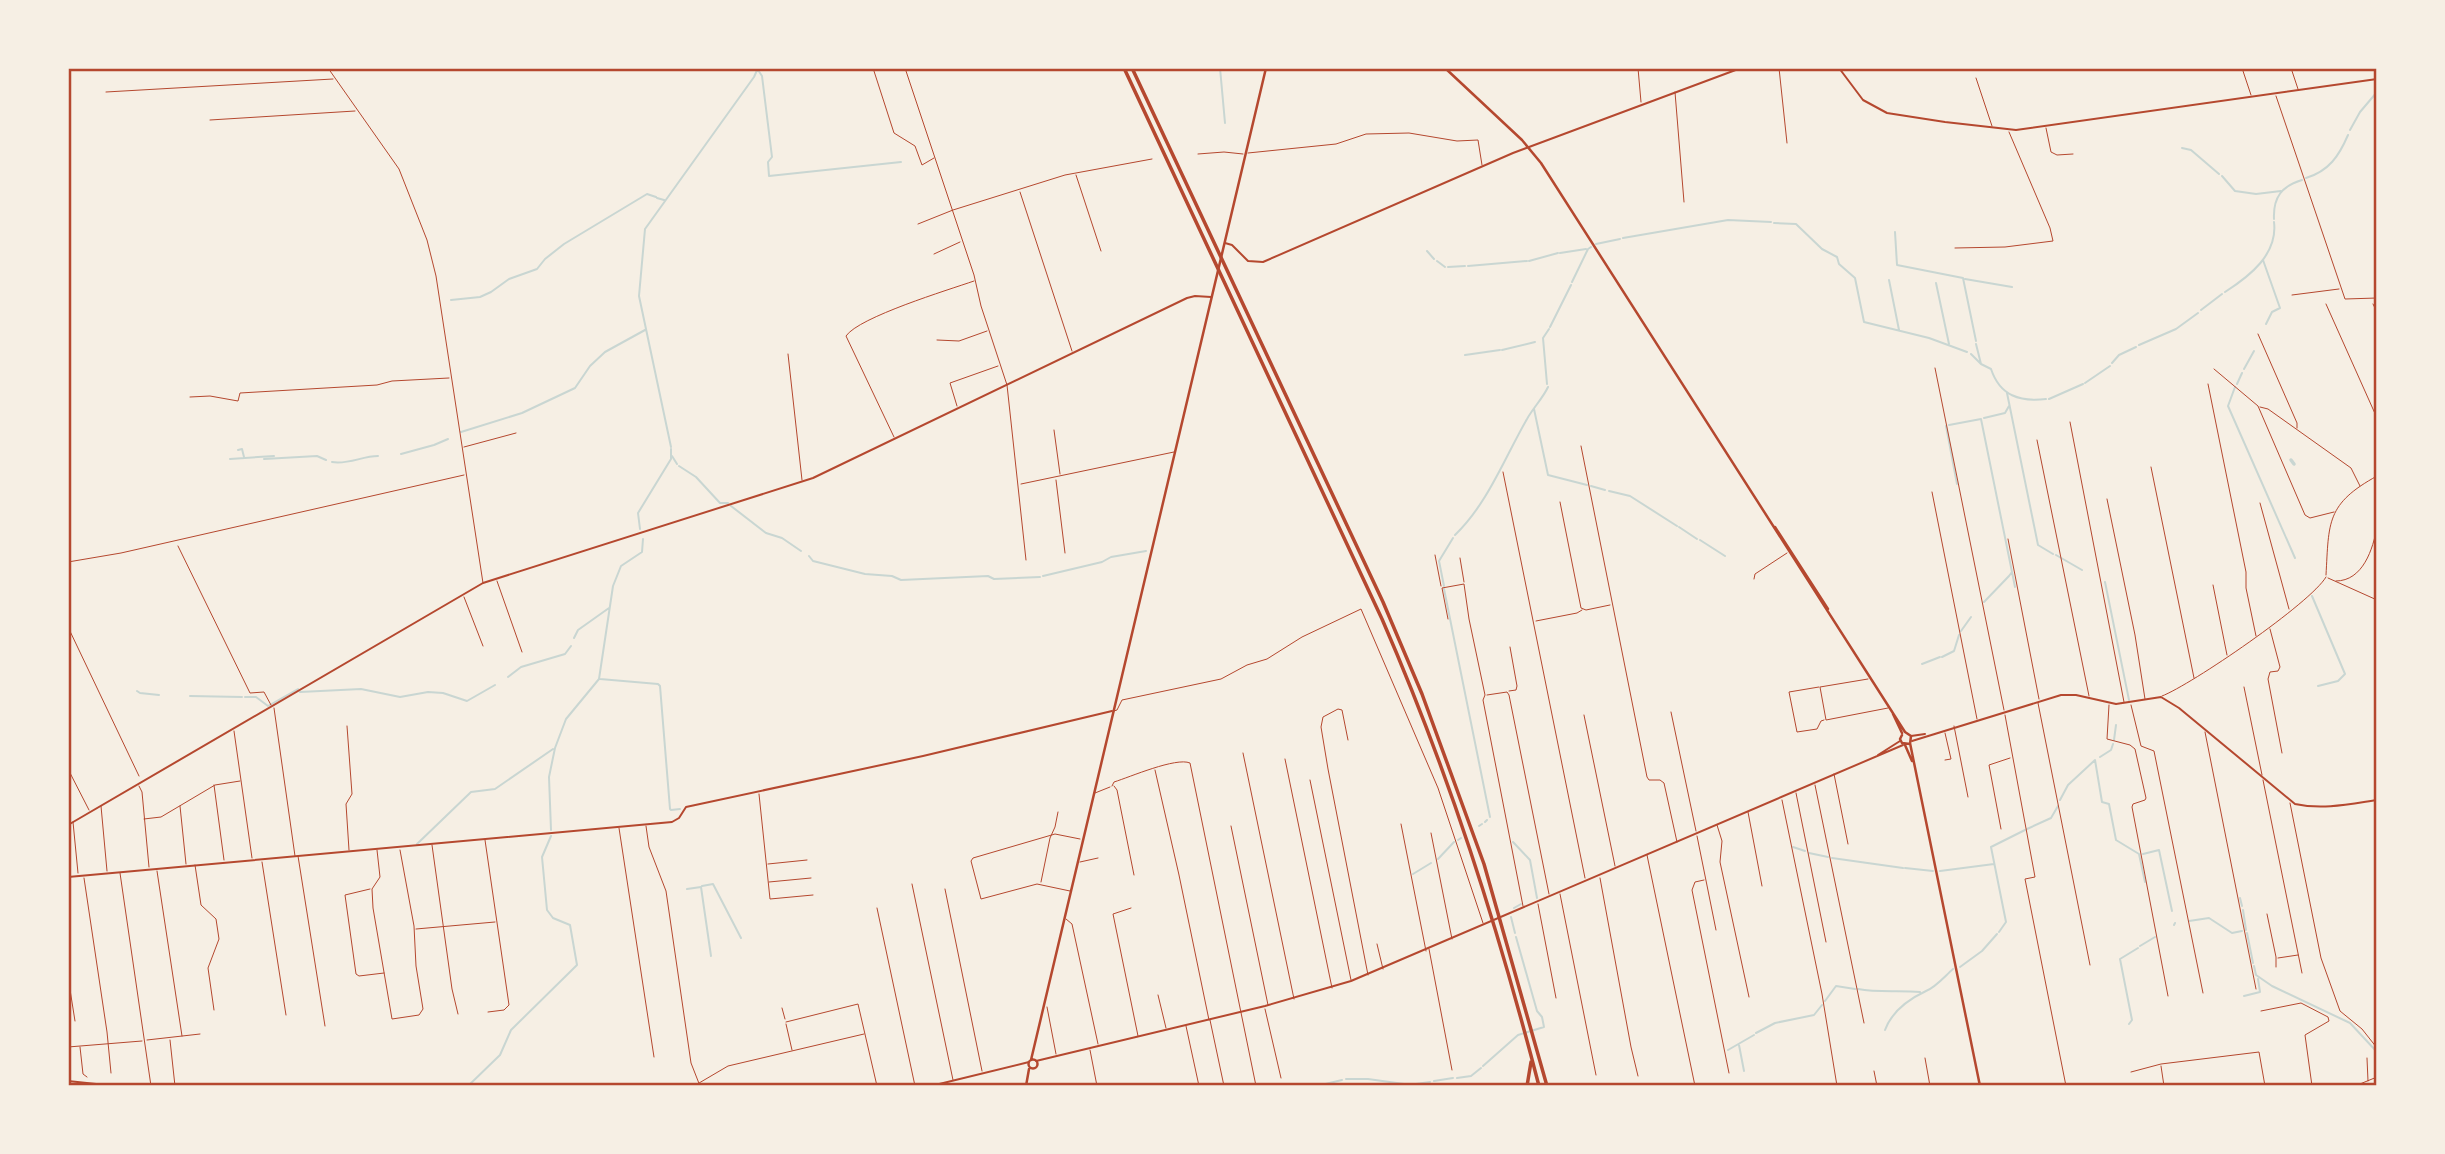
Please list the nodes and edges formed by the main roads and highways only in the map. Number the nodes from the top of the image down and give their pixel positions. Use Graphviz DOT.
graph roads {
  1 [pos="1124,68"];
  2 [pos="1132,68"];
  3 [pos="1266,68"];
  4 [pos="1445,68"];
  5 [pos="1908,738"];
  6 [pos="1904,745"];
  7 [pos="1914,766"];
  8 [pos="1530,1053"];
  9 [pos="1026,1086"];
  10 [pos="1527,1086"];
  11 [pos="1539,1086"];
  12 [pos="1547,1086"];
  13 [pos="1980,1086"];
  1 -- 8 [label="highway"];
  2 -- 12 [label="highway"];
  3 -- 9 [label="main road"];
  4 -- 5 [label="main road"];
  5 -- 6 [label="main road"];
  5 -- 6 [label="main road"];
  5 -- 7 [label="main road"];
  6 -- 7 [label="main road"];
  7 -- 13 [label="main road"];
  8 -- 10 [label="highway"];
  8 -- 11 [label="highway"];
}
